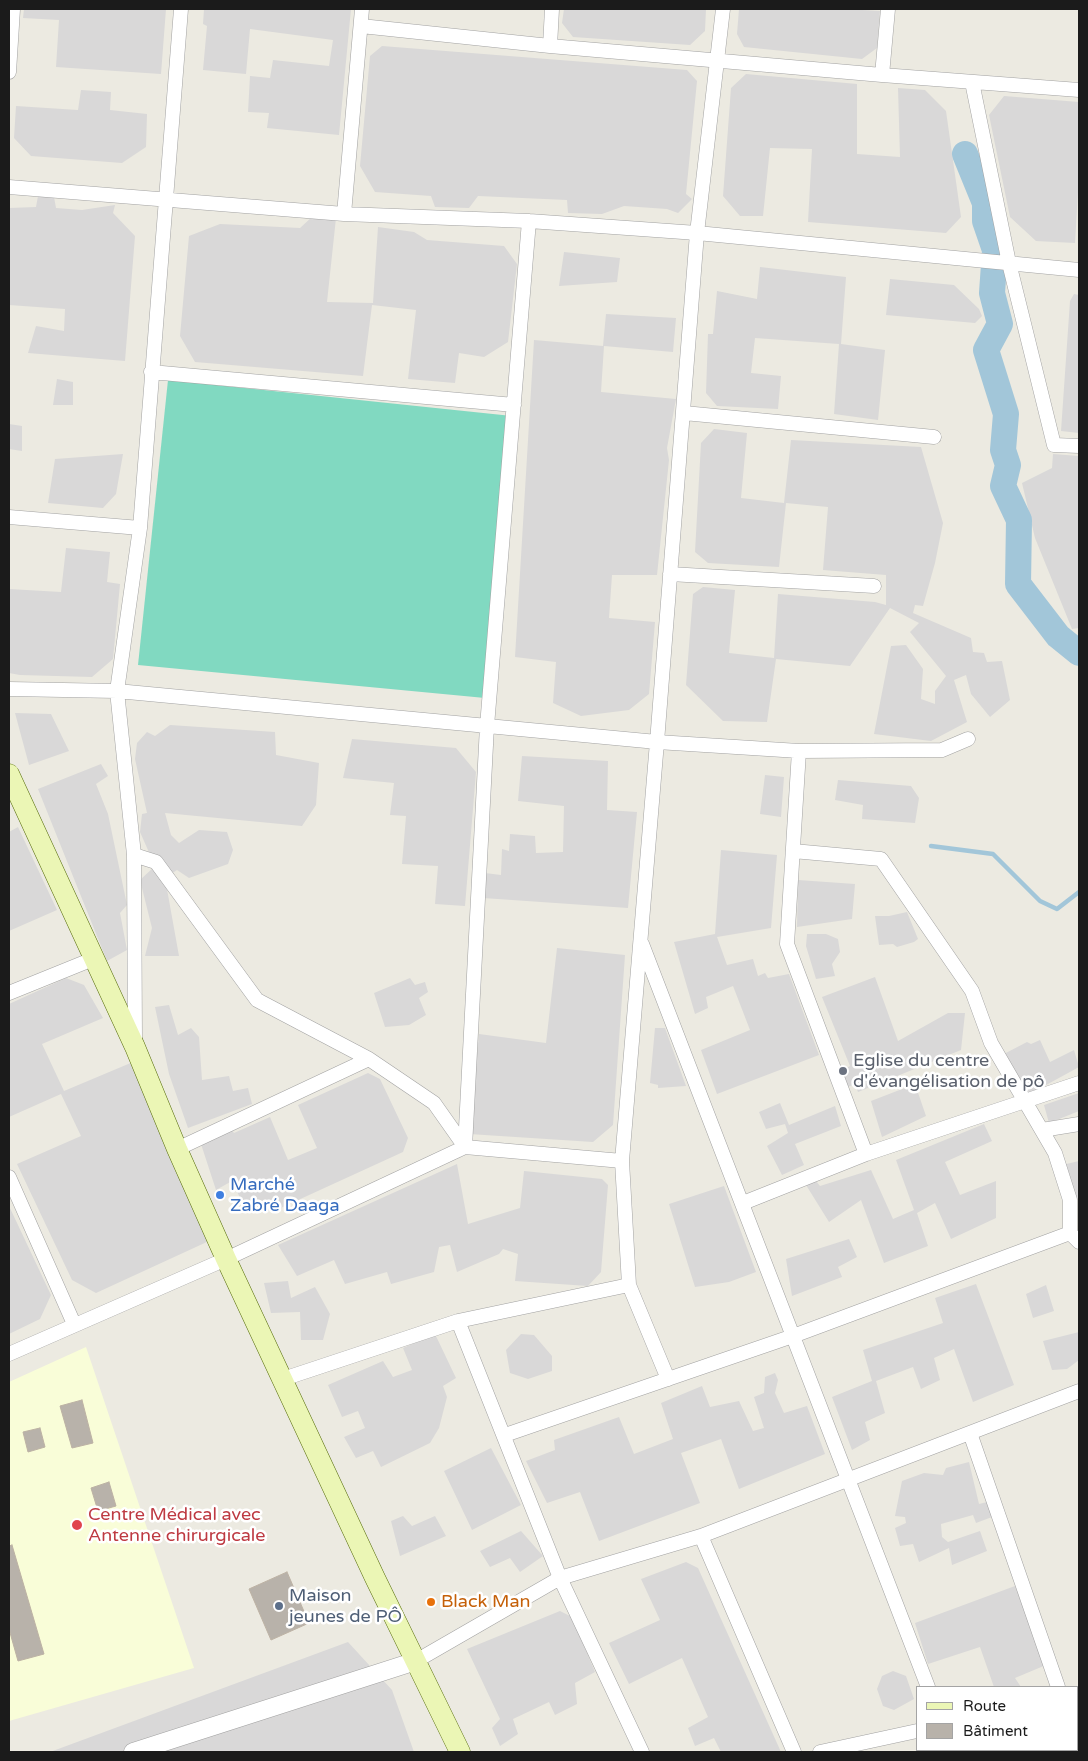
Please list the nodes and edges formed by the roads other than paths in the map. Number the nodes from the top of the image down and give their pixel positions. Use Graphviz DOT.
graph roads {
  1 [pos="13,9"];
  2 [pos="181,9"];
  3 [pos="362,9"];
  4 [pos="552,9"];
  5 [pos="723,9"];
  6 [pos="888,9"];
  7 [pos="361,26"];
  8 [pos="550,46"];
  9 [pos="719,60"];
  10 [pos="9,72"];
  11 [pos="882,75"];
  12 [pos="972,82"];
  13 [pos="1079,90"];
  14 [pos="9,187"];
  15 [pos="165,201"];
  16 [pos="344,214"];
  17 [pos="529,221"];
  18 [pos="697,233"];
  19 [pos="999,262"];
  20 [pos="1079,270"];
  21 [pos="151,372"];
  22 [pos="514,405"];
  23 [pos="684,414"];
  24 [pos="934,437"];
  25 [pos="1079,446"];
  26 [pos="9,517"];
  27 [pos="140,528"];
  28 [pos="670,574"];
  29 [pos="874,586"];
  30 [pos="9,689"];
  31 [pos="117,691"];
  32 [pos="487,726"];
  33 [pos="968,739"];
  34 [pos="657,742"];
  35 [pos="799,751"];
  36 [pos="9,774"];
  37 [pos="793,850"];
  38 [pos="134,855"];
  39 [pos="640,941"];
  40 [pos="93,959"];
  41 [pos="9,993"];
  42 [pos="135,1047"];
  43 [pos="369,1059"];
  44 [pos="1079,1083"];
  45 [pos="1025,1101"];
  46 [pos="1079,1124"];
  47 [pos="1042,1130"];
  48 [pos="465,1147"];
  49 [pos="177,1149"];
  50 [pos="866,1154"];
  51 [pos="622,1161"];
  52 [pos="9,1177"];
  53 [pos="742,1203"];
  54 [pos="1074,1238"];
  55 [pos="226,1259"];
  56 [pos="629,1284"];
  57 [pos="458,1321"];
  58 [pos="74,1324"];
  59 [pos="793,1336"];
  60 [pos="9,1354"];
  61 [pos="283,1379"];
  62 [pos="668,1379"];
  63 [pos="1075,1396"];
  64 [pos="970,1433"];
  65 [pos="505,1435"];
  66 [pos="849,1480"];
  67 [pos="701,1536"];
  68 [pos="560,1578"];
  69 [pos="416,1661"];
  70 [pos="928,1686"];
  71 [pos="1058,1686"];
  72 [pos="916,1731"];
  73 [pos="141,1751"];
  74 [pos="460,1752"];
  75 [pos="642,1752"];
  76 [pos="794,1752"];
  77 [pos="820,1752"];
  1 -- 10 [label="street"];
  2 -- 15 [label="street"];
  3 -- 7 [label="street"];
  4 -- 8 [label="street"];
  5 -- 9 [label="street"];
  6 -- 11 [label="street"];
  7 -- 8 [label="street"];
  7 -- 16 [label="street"];
  8 -- 9 [label="street"];
  9 -- 11 [label="street"];
  9 -- 18 [label="street"];
  11 -- 12 [label="street"];
  12 -- 13 [label="street"];
  12 -- 19 [label="street"];
  14 -- 15 [label="street"];
  15 -- 16 [label="street"];
  15 -- 21 [label="street"];
  16 -- 17 [label="street"];
  17 -- 18 [label="street"];
  17 -- 22 [label="street"];
  18 -- 19 [label="street"];
  18 -- 23 [label="street"];
  19 -- 20 [label="street"];
  19 -- 25 [label="street"];
  21 -- 22 [label="street"];
  21 -- 27 [label="street"];
  22 -- 32 [label="street"];
  23 -- 24 [label="street"];
  23 -- 28 [label="street"];
  26 -- 27 [label="street"];
  27 -- 31 [label="street"];
  28 -- 29 [label="street"];
  28 -- 34 [label="street"];
  30 -- 31 [label="street"];
  31 -- 32 [label="street"];
  31 -- 38 [label="street"];
  32 -- 34 [label="street"];
  32 -- 48 [label="street"];
  33 -- 35 [label="street"];
  34 -- 35 [label="street"];
  34 -- 39 [label="street"];
  35 -- 37 [label="street"];
  36 -- 40 [label="main road"];
  37 -- 45 [label="street"];
  37 -- 50 [label="street"];
  38 -- 42 [label="street"];
  38 -- 43 [label="street"];
  39 -- 51 [label="street"];
  39 -- 53 [label="street"];
  40 -- 41 [label="street"];
  40 -- 42 [label="main road"];
  42 -- 49 [label="main road"];
  43 -- 48 [label="street"];
  43 -- 49 [label="street"];
  44 -- 45 [label="street"];
  45 -- 47 [label="street"];
  45 -- 50 [label="street"];
  46 -- 47 [label="street"];
  47 -- 54 [label="street"];
  48 -- 51 [label="street"];
  48 -- 55 [label="street"];
  49 -- 55 [label="main road"];
  50 -- 53 [label="street"];
  51 -- 56 [label="street"];
  52 -- 58 [label="street"];
  53 -- 59 [label="street"];
  54 -- 59 [label="street"];
  55 -- 58 [label="street"];
  55 -- 61 [label="main road"];
  56 -- 57 [label="street"];
  56 -- 62 [label="street"];
  57 -- 61 [label="street"];
  57 -- 65 [label="street"];
  58 -- 60 [label="street"];
  59 -- 62 [label="street"];
  59 -- 66 [label="street"];
  61 -- 69 [label="main road"];
  62 -- 65 [label="street"];
  63 -- 64 [label="street"];
  64 -- 66 [label="street"];
  64 -- 71 [label="street"];
  65 -- 68 [label="street"];
  66 -- 67 [label="street"];
  66 -- 70 [label="street"];
  67 -- 68 [label="street"];
  67 -- 76 [label="street"];
  68 -- 69 [label="street"];
  68 -- 75 [label="street"];
  69 -- 73 [label="street"];
  69 -- 74 [label="main road"];
  72 -- 77 [label="street"];
}
